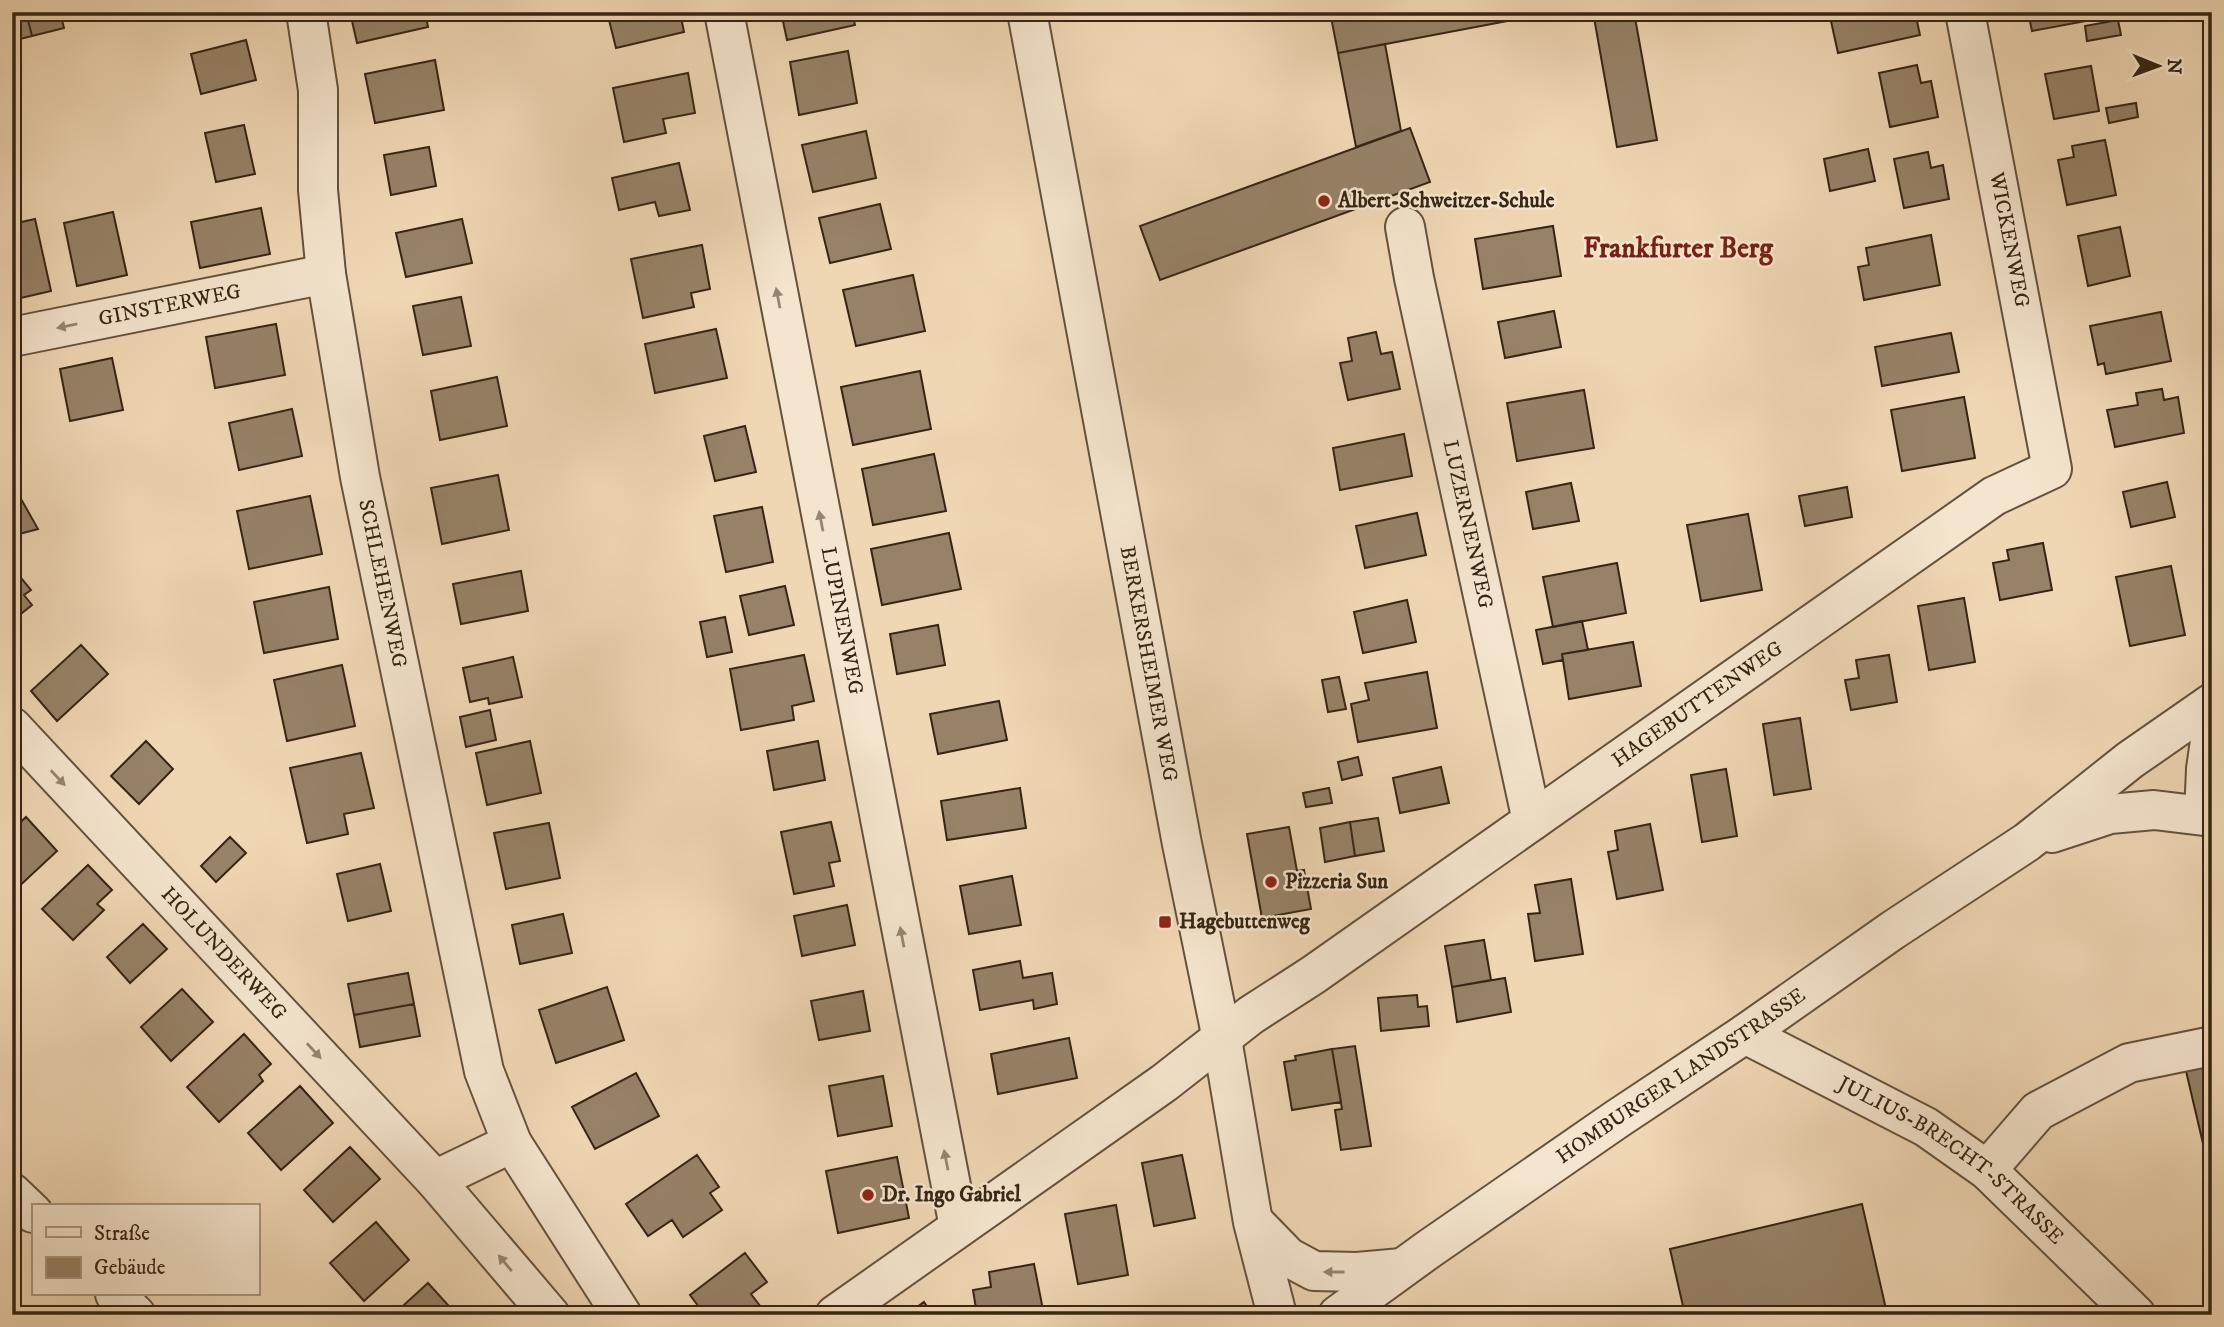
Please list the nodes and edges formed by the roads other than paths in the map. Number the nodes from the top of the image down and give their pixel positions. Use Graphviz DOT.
graph roads {
  1 [pos="306,12"];
  2 [pos="724,12"];
  3 [pos="1027,12"];
  4 [pos="1965,12"];
  5 [pos="1405,227"];
  6 [pos="326,274"];
  7 [pos="12,337"];
  8 [pos="2052,468"];
  9 [pos="2212,703"];
  10 [pos="12,727"];
  11 [pos="2212,727"];
  12 [pos="2208,816"];
  13 [pos="1532,821"];
  14 [pos="2027,842"];
  15 [pos="1745,1034"];
  16 [pos="1222,1039"];
  17 [pos="2212,1046"];
  18 [pos="512,1143"];
  19 [pos="1987,1170"];
  20 [pos="435,1180"];
  21 [pos="12,1193"];
  22 [pos="32,1212"];
  23 [pos="1254,1222"];
  24 [pos="959,1227"];
  25 [pos="1402,1268"];
  26 [pos="117,1296"];
  27 [pos="135,1315"];
  28 [pos="550,1315"];
  29 [pos="622,1315"];
  30 [pos="835,1315"];
  31 [pos="1277,1315"];
  32 [pos="1338,1315"];
  33 [pos="2136,1315"];
  1 -- 6 [label="street, SCHLEHENWEG"];
  24 -- 2 [label="street, LUPINENWEG, one-way"];
  3 -- 16 [label="street, BERKERSHEIMER WEG"];
  4 -- 8 [label="street, WICKENWEG"];
  5 -- 13 [label="street, LUZERNENWEG"];
  6 -- 7 [label="street, GINSTERWEG, one-way"];
  6 -- 18 [label="street, SCHLEHENWEG"];
  8 -- 13 [label="street, HAGEBUTTENWEG"];
  9 -- 14 [label="street, HOMBURGER LANDSTRASSE"];
  10 -- 20 [label="street, HOLUNDERWEG, one-way"];
  11 -- 12 [label="street, HOMBURGER LANDSTRASSE"];
  12 -- 14 [label="street, HOMBURGER LANDSTRASSE"];
  13 -- 16 [label="street, HAGEBUTTENWEG"];
  14 -- 15 [label="street, HOMBURGER LANDSTRASSE"];
  15 -- 19 [label="street, JULIUS-BRECHT-STRASSE"];
  15 -- 25 [label="street, HOMBURGER LANDSTRASSE"];
  16 -- 23 [label="street, BERKERSHEIMER WEG"];
  16 -- 24 [label="street, HAGEBUTTENWEG"];
  17 -- 19 [label="street"];
  18 -- 20 [label="street"];
  18 -- 29 [label="street"];
  19 -- 33 [label="street, JULIUS-BRECHT-STRASSE"];
  28 -- 20 [label="street, HOLUNDERWEG, one-way"];
  21 -- 22 [label="street"];
  25 -- 23 [label="street, one-way"];
  23 -- 31 [label="street, BERKERSHEIMER WEG"];
  24 -- 30 [label="street, HAGEBUTTENWEG"];
  25 -- 32 [label="street, HOMBURGER LANDSTRASSE"];
  26 -- 27 [label="street"];
}
